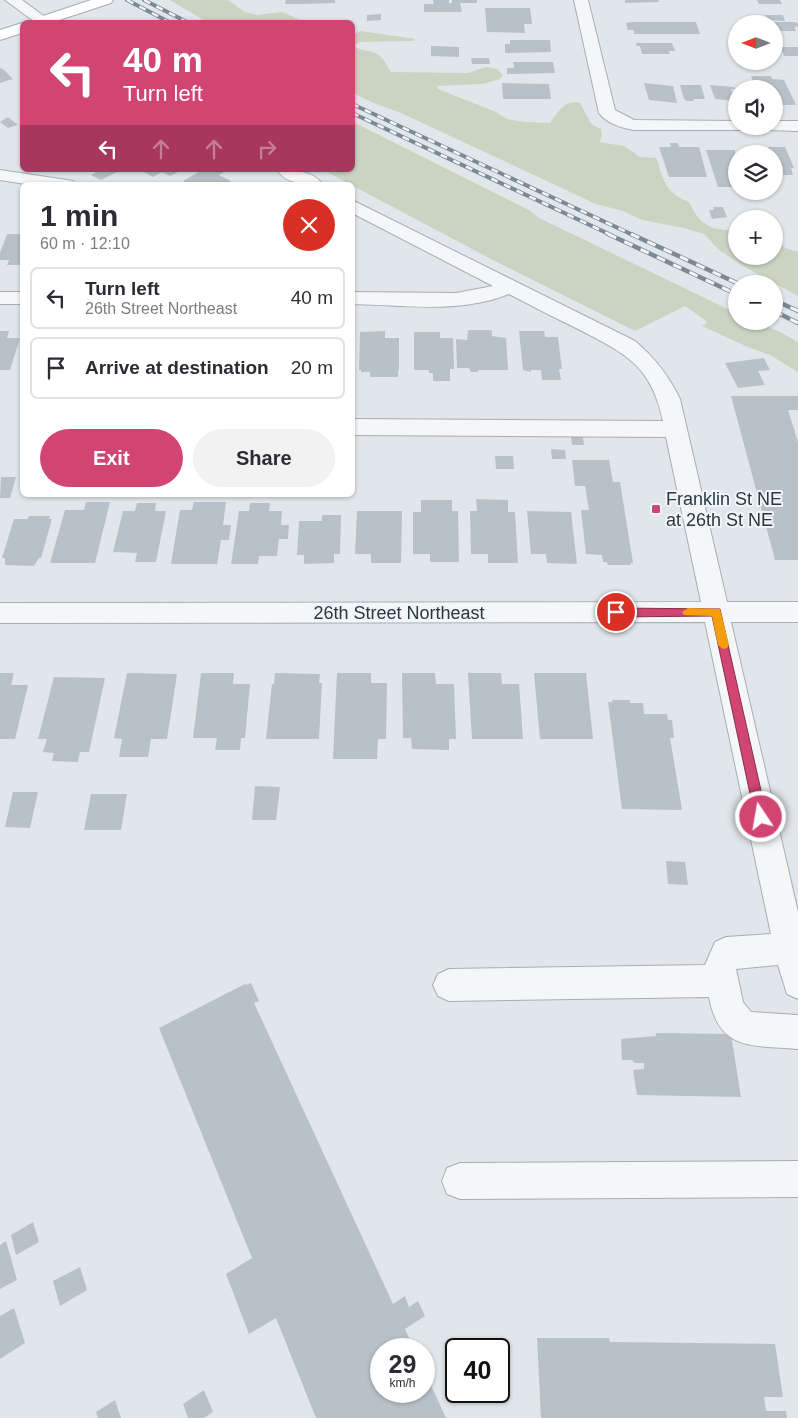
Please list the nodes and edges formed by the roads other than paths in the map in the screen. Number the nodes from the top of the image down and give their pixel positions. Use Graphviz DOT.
graph roads {
  1 [pos="12,0"];
  2 [pos="106,0"];
  3 [pos="581,0"];
  4 [pos="43,20"];
  5 [pos="48,20"];
  6 [pos="20,29"];
  7 [pos="0,35"];
  8 [pos="728,126"];
  9 [pos="783,126"];
  10 [pos="798,126"];
  11 [pos="290,172"];
  12 [pos="0,175"];
  13 [pos="47,182"];
  14 [pos="308,182"];
  15 [pos="355,207"];
  16 [pos="510,287"];
  17 [pos="0,298"];
  18 [pos="20,298"];
  19 [pos="355,298"];
  20 [pos="355,427"];
  21 [pos="676,429"];
  22 [pos="716,612"];
  23 [pos="798,612"];
  24 [pos="0,613"];
  25 [pos="790,948"];
  26 [pos="722,981"];
  27 [pos="798,983"];
  28 [pos="449,985"];
  29 [pos="798,1032"];
  30 [pos="798,1179"];
  31 [pos="460,1181"];
  1 -- 4 [label="street"];
  2 -- 5 [label="main road"];
  3 -- 8 [label="street"];
  6 -- 7 [label="main road"];
  9 -- 10 [label="street"];
  11 -- 14 [label="street"];
  12 -- 13 [label="street"];
  15 -- 16 [label="street"];
  16 -- 19 [label="street"];
  16 -- 21 [label="street"];
  17 -- 18 [label="street"];
  20 -- 21 [label="street"];
  21 -- 22 [label="street"];
  22 -- 23 [label="street, 26th Street Northeast"];
  22 -- 24 [label="street, 26th Street Northeast"];
  22 -- 25 [label="street"];
  25 -- 26 [label="street"];
  25 -- 27 [label="street"];
  26 -- 28 [label="street"];
  26 -- 29 [label="street"];
  30 -- 31 [label="street"];
}
